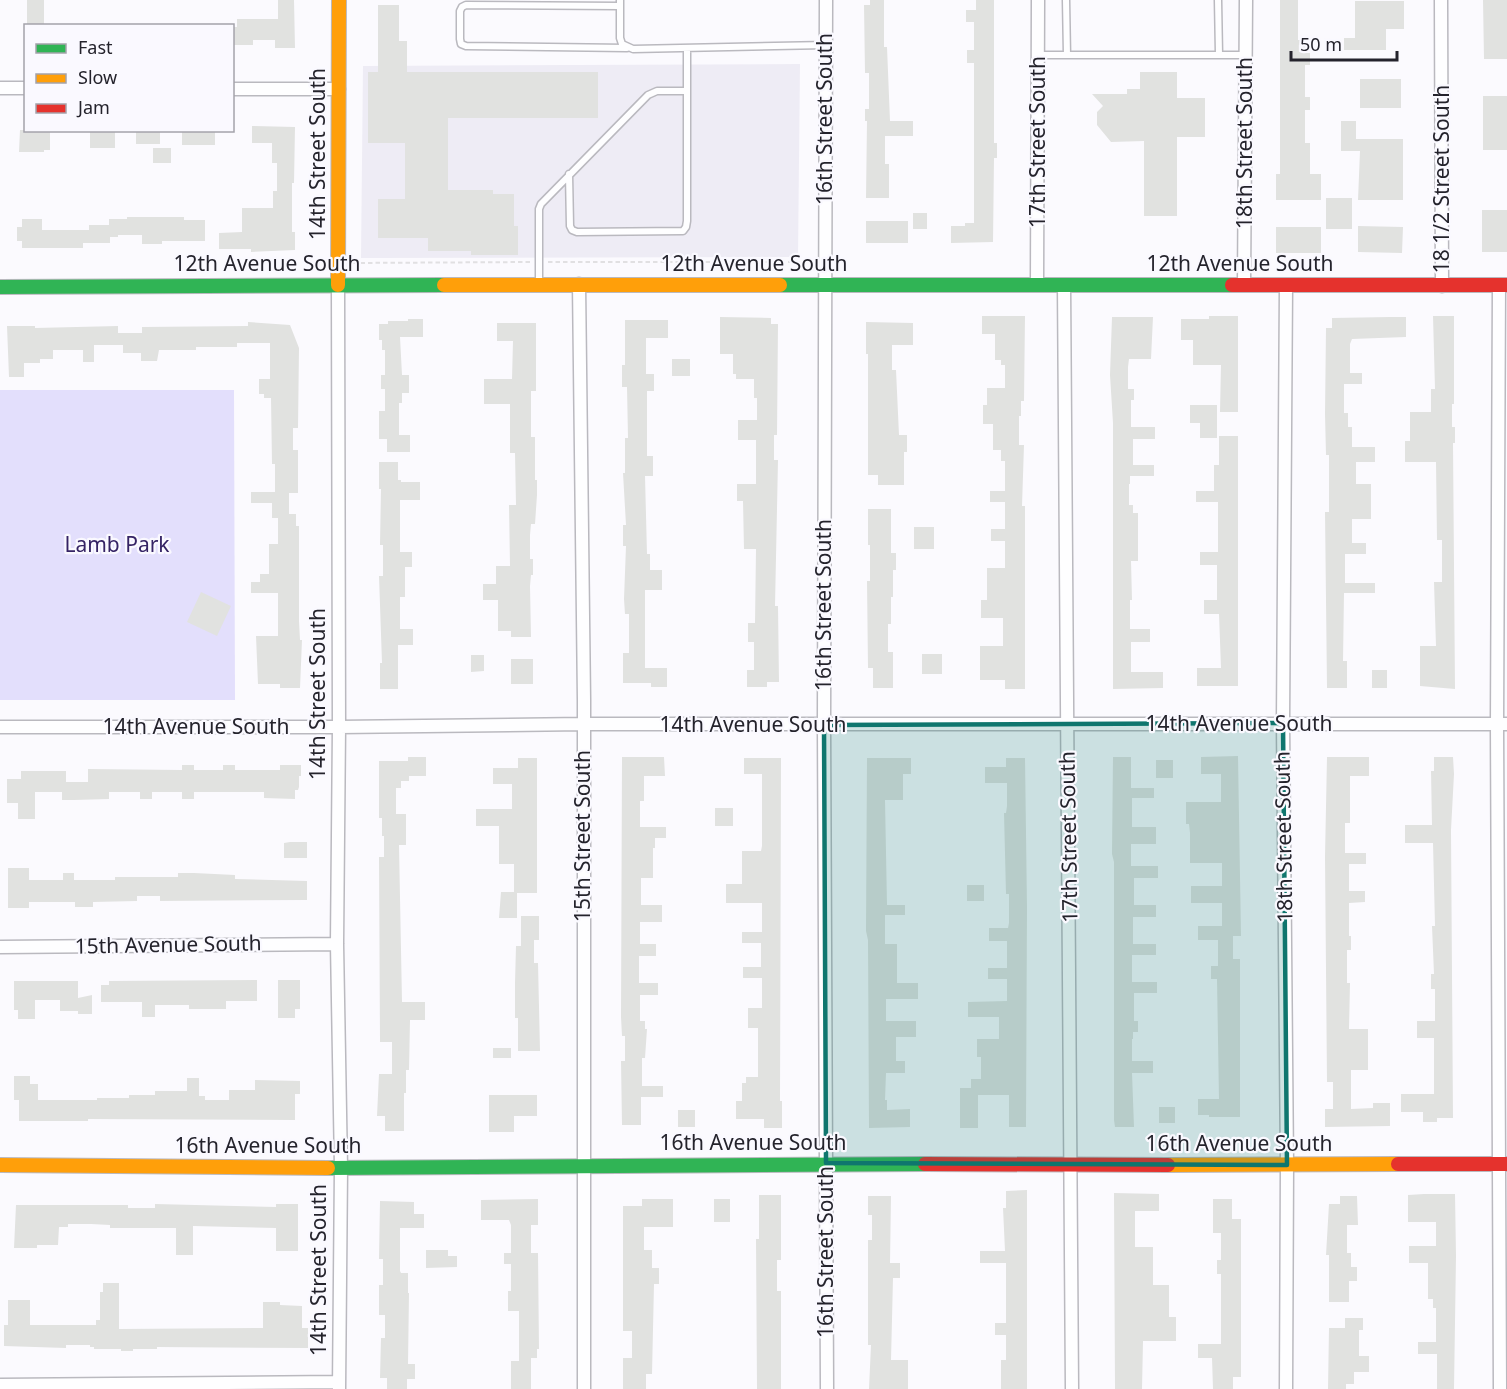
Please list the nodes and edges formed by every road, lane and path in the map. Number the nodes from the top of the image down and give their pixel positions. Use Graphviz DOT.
graph roads {
  1 [pos="339,0"];
  2 [pos="826,0"];
  3 [pos="1038,0"];
  4 [pos="1066,0"];
  5 [pos="1218,0"];
  6 [pos="1246,0"];
  7 [pos="1441,0"];
  8 [pos="620,3"];
  9 [pos="826,45"];
  10 [pos="627,48"];
  11 [pos="687,48"];
  12 [pos="1219,54"];
  13 [pos="1038,55"];
  14 [pos="1067,55"];
  15 [pos="1245,55"];
  16 [pos="0,88"];
  17 [pos="24,88"];
  18 [pos="234,89"];
  19 [pos="339,89"];
  20 [pos="687,91"];
  21 [pos="569,174"];
  22 [pos="539,262"];
  23 [pos="824,262"];
  24 [pos="338,264"];
  25 [pos="579,284"];
  26 [pos="338,285"];
  27 [pos="539,285"];
  28 [pos="1037,285"];
  29 [pos="1064,285"];
  30 [pos="1244,285"];
  31 [pos="1503,285"];
  32 [pos="824,286"];
  33 [pos="1286,286"];
  34 [pos="1442,286"];
  35 [pos="0,287"];
  36 [pos="1068,723"];
  37 [pos="1283,723"];
  38 [pos="583,724"];
  39 [pos="1502,724"];
  40 [pos="824,725"];
  41 [pos="0,728"];
  42 [pos="339,728"];
  43 [pos="337,944"];
  44 [pos="0,947"];
  45 [pos="826,1163"];
  46 [pos="583,1164"];
  47 [pos="1072,1164"];
  48 [pos="1503,1164"];
  49 [pos="0,1165"];
  50 [pos="1287,1165"];
  51 [pos="341,1168"];
  52 [pos="0,1385"];
  53 [pos="339,1386"];
  54 [pos="584,1389"];
  55 [pos="827,1389"];
  56 [pos="1072,1389"];
  57 [pos="1286,1389"];
  58 [pos="1500,1389"];
  1 -- 19 [label="street, 14th Street South"];
  2 -- 9 [label="street, 16th Street South"];
  3 -- 13 [label="street, 17th Street South"];
  4 -- 14 [label="lane"];
  5 -- 12 [label="lane"];
  6 -- 15 [label="street, 18th Street South"];
  7 -- 34 [label="street, 18 1/2 Street South"];
  8 -- 10 [label="lane"];
  8 -- 10 [label="lane"];
  9 -- 11 [label="lane"];
  9 -- 23 [label="street, 16th Street South"];
  10 -- 11 [label="lane"];
  11 -- 20 [label="lane"];
  12 -- 14 [label="lane"];
  12 -- 15 [label="lane"];
  13 -- 14 [label="lane"];
  13 -- 28 [label="street, 17th Street South"];
  15 -- 30 [label="street, 18th Street South"];
  16 -- 17 [label="street"];
  18 -- 19 [label="street"];
  19 -- 24 [label="street, 14th Street South"];
  20 -- 21 [label="lane"];
  20 -- 21 [label="lane"];
  21 -- 22 [label="lane"];
  22 -- 23 [label="path"];
  22 -- 24 [label="path"];
  22 -- 27 [label="lane"];
  23 -- 32 [label="street, 16th Street South"];
  24 -- 26 [label="street, 14th Street South"];
  25 -- 27 [label="street, 12th Avenue South"];
  25 -- 32 [label="street, 12th Avenue South"];
  25 -- 38 [label="street, 15th Street South"];
  26 -- 27 [label="street, 12th Avenue South"];
  26 -- 35 [label="street, 12th Avenue South"];
  26 -- 42 [label="street, 14th Street South"];
  28 -- 29 [label="street, 12th Avenue South"];
  28 -- 32 [label="street, 12th Avenue South"];
  29 -- 30 [label="street, 12th Avenue South"];
  29 -- 36 [label="street, 17th Street South"];
  30 -- 33 [label="street, 12th Avenue South"];
  31 -- 34 [label="street, 12th Avenue South"];
  31 -- 39 [label="street"];
  32 -- 40 [label="street, 16th Street South"];
  33 -- 34 [label="street, 12th Avenue South"];
  33 -- 37 [label="street, 18th Street South"];
  36 -- 37 [label="street, 14th Avenue South"];
  36 -- 40 [label="street, 14th Avenue South"];
  36 -- 47 [label="street, 17th Street South"];
  37 -- 39 [label="street, 14th Avenue South"];
  37 -- 50 [label="street, 18th Street South"];
  38 -- 40 [label="street, 14th Avenue South"];
  38 -- 42 [label="street, 14th Avenue South"];
  38 -- 46 [label="street, 15th Street South"];
  39 -- 48 [label="street"];
  40 -- 45 [label="street, 16th Street South"];
  41 -- 42 [label="street, 14th Avenue South"];
  42 -- 43 [label="street, 14th Street South"];
  43 -- 44 [label="street, 15th Avenue South"];
  43 -- 51 [label="street, 14th Street South"];
  45 -- 46 [label="street, 16th Avenue South"];
  45 -- 47 [label="street, 16th Avenue South"];
  45 -- 55 [label="street, 16th Street South"];
  46 -- 51 [label="street, 16th Avenue South"];
  46 -- 54 [label="street, 15th Street South"];
  47 -- 50 [label="street, 16th Avenue South"];
  47 -- 56 [label="street, 17th Street South"];
  48 -- 50 [label="street, 16th Avenue South"];
  48 -- 58 [label="street"];
  49 -- 51 [label="street, 16th Avenue South"];
  50 -- 57 [label="street, 18th Street South"];
  51 -- 53 [label="street, 14th Street South"];
  52 -- 53 [label="street"];
}
